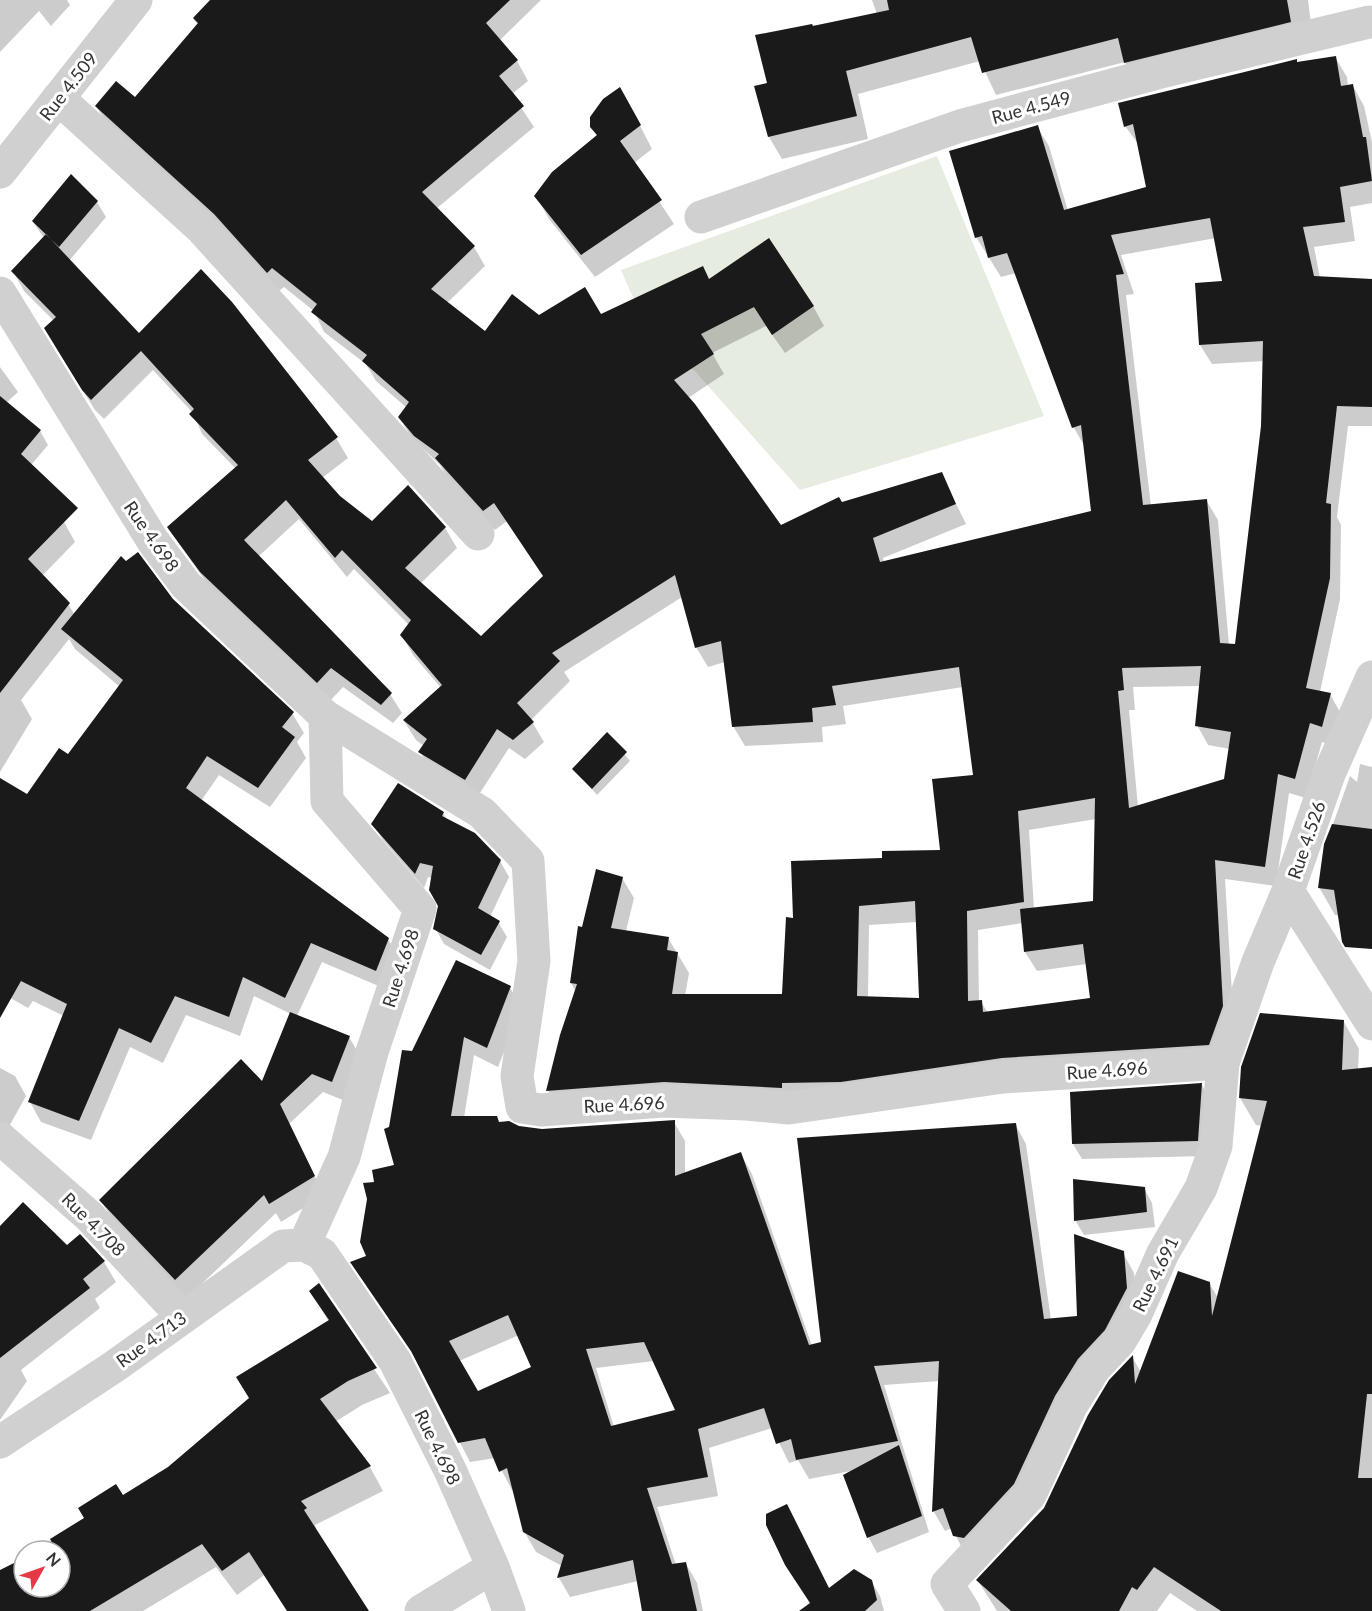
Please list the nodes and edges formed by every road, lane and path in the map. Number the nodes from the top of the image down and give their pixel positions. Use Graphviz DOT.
graph roads {
  1 [pos="136,0"];
  2 [pos="1369,19"];
  3 [pos="58,98"];
  4 [pos="0,172"];
  5 [pos="700,217"];
  6 [pos="0,293"];
  7 [pos="478,534"];
  8 [pos="1372,677"];
  9 [pos="325,716"];
  10 [pos="1288,891"];
  11 [pos="1372,1024"];
  12 [pos="1223,1063"];
  13 [pos="0,1137"];
  14 [pos="304,1245"];
  15 [pos="183,1317"];
  16 [pos="0,1442"];
  17 [pos="493,1567"];
  18 [pos="421,1611"];
  19 [pos="508,1611"];
  20 [pos="964,1611"];
  1 -- 3 [label="street, Rue 4.509"];
  2 -- 5 [label="street, Rue 4.549"];
  3 -- 4 [label="street, Rue 4.509"];
  3 -- 7 [label="street"];
  6 -- 9 [label="street, Rue 4.698"];
  8 -- 10 [label="street, Rue 4.526"];
  9 -- 12 [label="street, Rue 4.696"];
  9 -- 14 [label="street, Rue 4.698"];
  10 -- 11 [label="street, Rue 4.526"];
  10 -- 12 [label="street, Rue 4.691"];
  12 -- 20 [label="street, Rue 4.691"];
  13 -- 15 [label="street, Rue 4.708"];
  14 -- 15 [label="street, Rue 4.713"];
  14 -- 17 [label="street, Rue 4.698"];
  15 -- 16 [label="street, Rue 4.713"];
  17 -- 18 [label="street"];
  17 -- 19 [label="street, Rue 4.698"];
}
